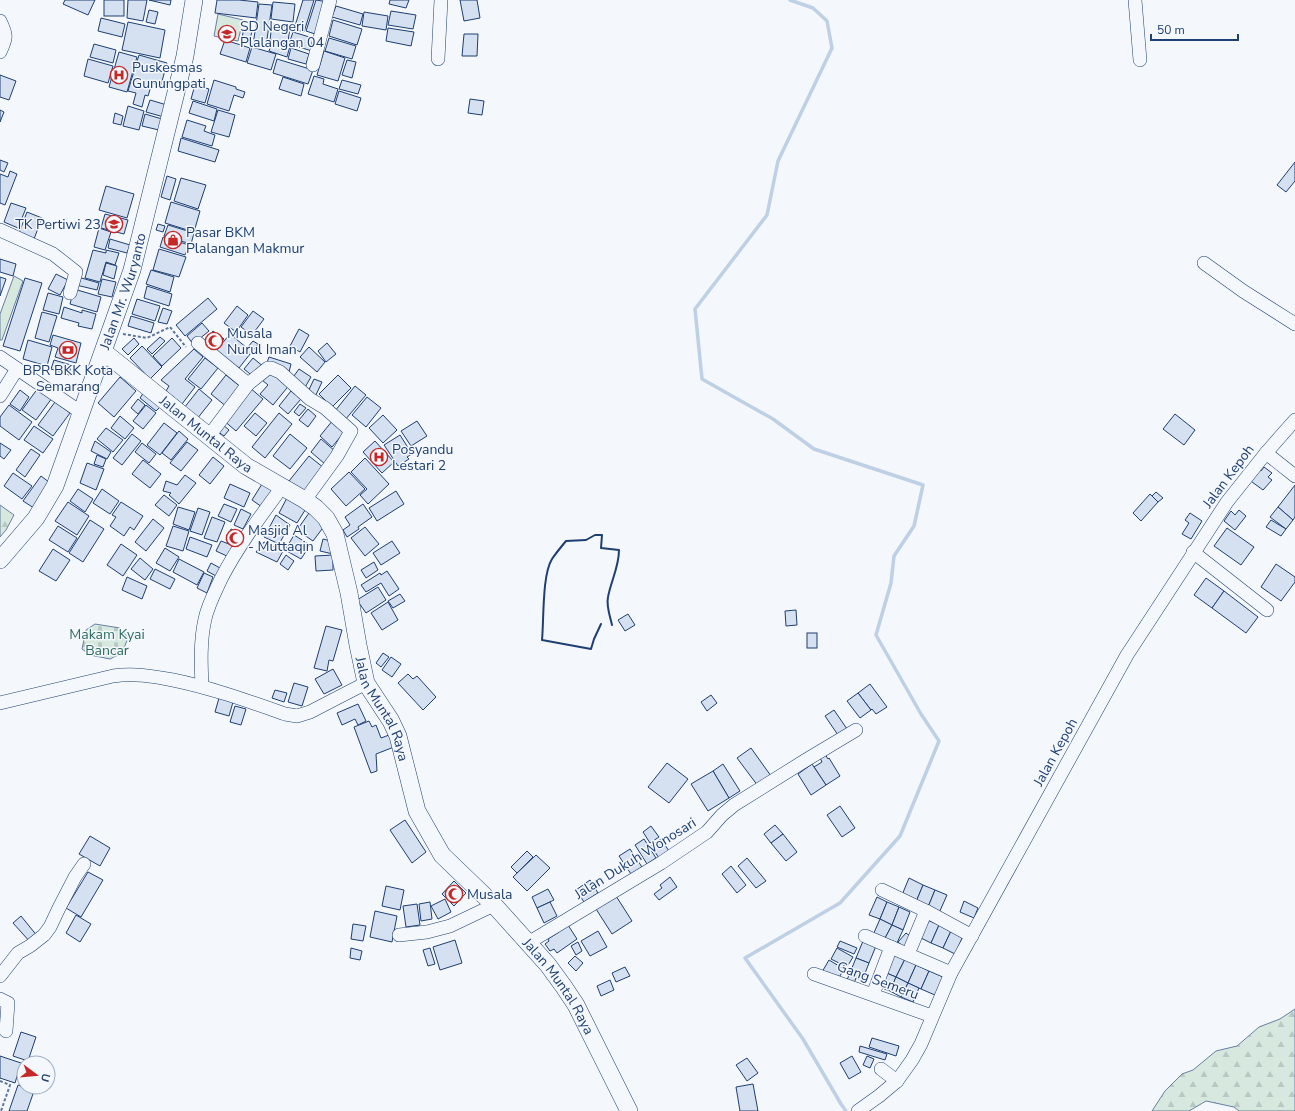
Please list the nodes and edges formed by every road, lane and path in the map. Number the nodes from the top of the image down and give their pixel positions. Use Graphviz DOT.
graph roads {
  1 [pos="194,0"];
  2 [pos="330,0"];
  3 [pos="441,0"];
  4 [pos="1135,0"];
  5 [pos="0,21"];
  6 [pos="0,52"];
  7 [pos="438,59"];
  8 [pos="1140,60"];
  9 [pos="313,65"];
  10 [pos="0,230"];
  11 [pos="1204,263"];
  12 [pos="70,293"];
  13 [pos="1295,324"];
  14 [pos="110,332"];
  15 [pos="192,345"];
  16 [pos="104,352"];
  17 [pos="0,357"];
  18 [pos="17,368"];
  19 [pos="248,384"];
  20 [pos="0,396"];
  21 [pos="82,413"];
  22 [pos="1295,420"];
  23 [pos="208,436"];
  24 [pos="1266,453"];
  25 [pos="1295,476"];
  26 [pos="282,487"];
  27 [pos="305,500"];
  28 [pos="1193,552"];
  29 [pos="0,560"];
  30 [pos="1267,610"];
  31 [pos="366,683"];
  32 [pos="202,686"];
  33 [pos="0,703"];
  34 [pos="856,730"];
  35 [pos="84,864"];
  36 [pos="882,890"];
  37 [pos="494,905"];
  38 [pos="926,911"];
  39 [pos="399,935"];
  40 [pos="865,936"];
  41 [pos="972,936"];
  42 [pos="528,943"];
  43 [pos="911,946"];
  44 [pos="892,947"];
  45 [pos="1,972"];
  46 [pos="951,973"];
  47 [pos="814,974"];
  48 [pos="875,989"];
  49 [pos="0,999"];
  50 [pos="932,1016"];
  51 [pos="6,1030"];
  52 [pos="881,1069"];
  53 [pos="0,1081"];
  54 [pos="897,1081"];
  55 [pos="860,1110"];
  56 [pos="1,1111"];
  57 [pos="629,1111"];
  1 -- 14 [label="main road, Jalan Mr. Wuryanto"];
  2 -- 9 [label="street"];
  3 -- 7 [label="street"];
  4 -- 8 [label="street"];
  5 -- 6 [label="street"];
  10 -- 12 [label="street"];
  11 -- 13 [label="street"];
  14 -- 15 [label="path"];
  14 -- 16 [label="main road, Jalan Mr. Wuryanto"];
  15 -- 19 [label="street"];
  16 -- 21 [label="main road, Jalan Mr. Wuryanto"];
  16 -- 23 [label="main road, Jalan Muntal Raya"];
  17 -- 18 [label="street"];
  18 -- 20 [label="street"];
  18 -- 21 [label="street"];
  19 -- 23 [label="street"];
  19 -- 27 [label="street"];
  21 -- 29 [label="main road, Jalan Mr. Wuryanto"];
  22 -- 24 [label="street, Jalan Kepoh"];
  23 -- 26 [label="main road, Jalan Muntal Raya"];
  24 -- 25 [label="street"];
  24 -- 28 [label="street, Jalan Kepoh"];
  26 -- 27 [label="main road, Jalan Muntal Raya"];
  26 -- 32 [label="street"];
  27 -- 31 [label="main road, Jalan Muntal Raya"];
  28 -- 30 [label="street"];
  28 -- 41 [label="street, Jalan Kepoh"];
  31 -- 32 [label="street"];
  31 -- 37 [label="main road, Jalan Muntal Raya"];
  32 -- 33 [label="street"];
  34 -- 42 [label="street, Jalan Dukuh Wonosari"];
  35 -- 45 [label="street"];
  36 -- 38 [label="street"];
  37 -- 39 [label="street"];
  37 -- 42 [label="main road, Jalan Muntal Raya"];
  38 -- 41 [label="street"];
  38 -- 43 [label="street"];
  40 -- 44 [label="street"];
  41 -- 46 [label="street, Jalan Kepoh"];
  42 -- 57 [label="main road, Jalan Muntal Raya"];
  44 -- 46 [label="street"];
  44 -- 48 [label="street"];
  46 -- 50 [label="street, Jalan Kepoh"];
  47 -- 50 [label="street, Gang Semeru"];
  49 -- 51 [label="street"];
  50 -- 54 [label="street, Jalan Kepoh"];
  52 -- 54 [label="street"];
  53 -- 56 [label="path"];
  54 -- 55 [label="street, Jalan Kepoh"];
}
